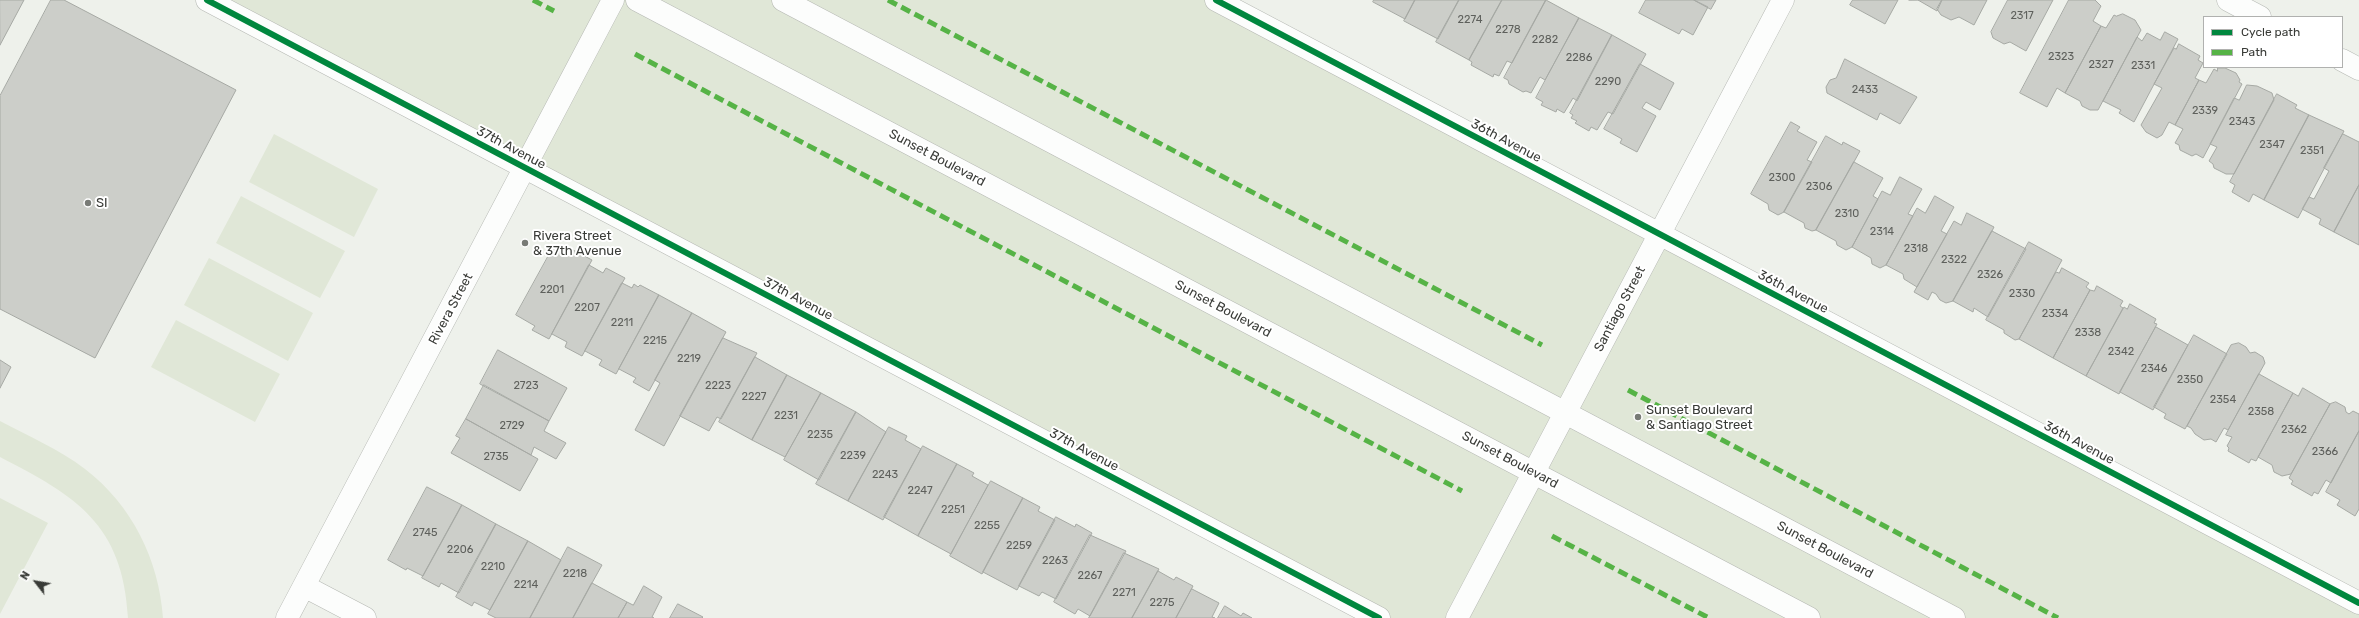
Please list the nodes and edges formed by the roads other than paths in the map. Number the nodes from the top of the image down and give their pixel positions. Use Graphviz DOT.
graph roads {
  1 [pos="207,0"];
  2 [pos="614,0"];
  3 [pos="637,0"];
  4 [pos="784,0"];
  5 [pos="1216,0"];
  6 [pos="1784,0"];
  7 [pos="2228,0"];
  8 [pos="2258,16"];
  9 [pos="2343,61"];
  10 [pos="2359,69"];
  11 [pos="525,168"];
  12 [pos="1660,234"];
  13 [pos="1566,413"];
  14 [pos="1534,473"];
  15 [pos="304,586"];
  16 [pos="2359,603"];
  17 [pos="288,618"];
  18 [pos="365,618"];
  19 [pos="1378,618"];
  20 [pos="1457,618"];
  21 [pos="1809,618"];
  22 [pos="1954,618"];
  1 -- 11 [label="street, 37th Avenue"];
  2 -- 11 [label="street, Rivera Street"];
  3 -- 14 [label="street, Sunset Boulevard"];
  4 -- 13 [label="street, Sunset Boulevard"];
  5 -- 12 [label="street, 36th Avenue"];
  6 -- 12 [label="street, Santiago Street"];
  7 -- 8 [label="street"];
  9 -- 10 [label="street"];
  11 -- 15 [label="street, Rivera Street"];
  11 -- 19 [label="street, 37th Avenue"];
  12 -- 13 [label="street, Santiago Street"];
  12 -- 16 [label="street, 36th Avenue"];
  13 -- 14 [label="street, Santiago Street"];
  13 -- 22 [label="street, Sunset Boulevard"];
  14 -- 20 [label="street, Santiago Street"];
  14 -- 21 [label="street, Sunset Boulevard"];
  15 -- 17 [label="street, Rivera Street"];
  15 -- 18 [label="street"];
}
